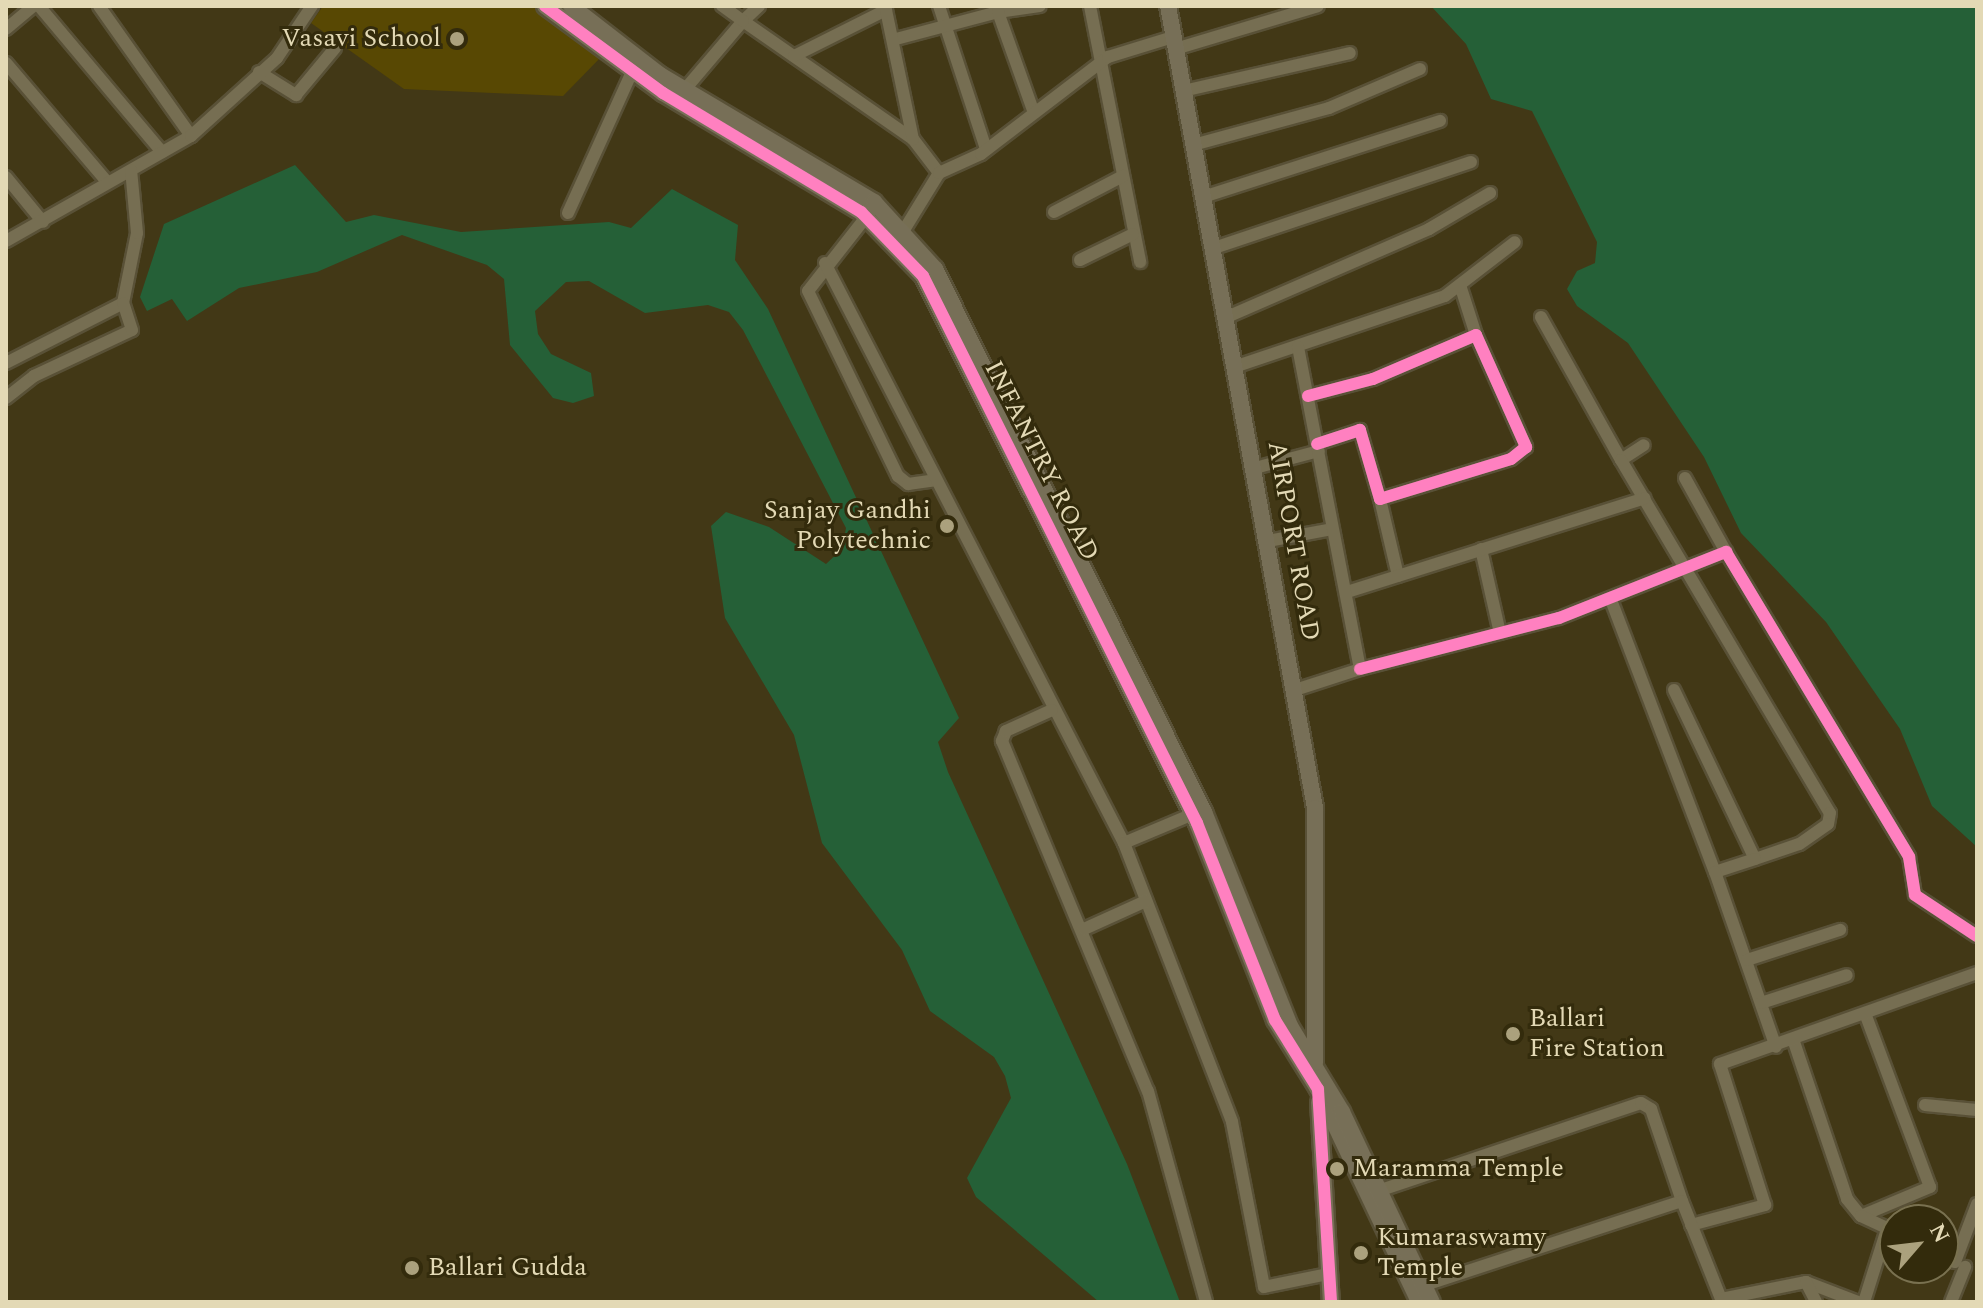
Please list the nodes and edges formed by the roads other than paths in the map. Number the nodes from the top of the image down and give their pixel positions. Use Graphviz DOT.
graph roads {
  1 [pos="36,6"];
  2 [pos="99,6"];
  3 [pos="312,6"];
  4 [pos="545,6"];
  5 [pos="571,6"];
  6 [pos="722,6"];
  7 [pos="759,6"];
  8 [pos="939,6"];
  9 [pos="1040,6"];
  10 [pos="1090,6"];
  11 [pos="1168,6"];
  12 [pos="1318,6"];
  13 [pos="997,9"];
  14 [pos="743,21"];
  15 [pos="946,24"];
  16 [pos="6,29"];
  17 [pos="896,39"];
  18 [pos="1174,43"];
  19 [pos="335,48"];
  20 [pos="1350,53"];
  21 [pos="794,56"];
  22 [pos="1103,61"];
  23 [pos="6,63"];
  24 [pos="1420,69"];
  25 [pos="259,72"];
  26 [pos="632,72"];
  27 [pos="1183,91"];
  28 [pos="680,96"];
  29 [pos="1034,113"];
  30 [pos="1440,121"];
  31 [pos="191,136"];
  32 [pos="913,139"];
  33 [pos="1193,145"];
  34 [pos="986,149"];
  35 [pos="162,152"];
  36 [pos="1471,162"];
  37 [pos="131,170"];
  38 [pos="939,173"];
  39 [pos="1123,176"];
  40 [pos="6,177"];
  41 [pos="108,183"];
  42 [pos="1490,193"];
  43 [pos="1203,197"];
  44 [pos="870,210"];
  45 [pos="1054,212"];
  46 [pos="568,213"];
  47 [pos="43,222"];
  48 [pos="904,230"];
  49 [pos="1133,234"];
  50 [pos="6,241"];
  51 [pos="1515,242"];
  52 [pos="1214,248"];
  53 [pos="1080,260"];
  54 [pos="1140,262"];
  55 [pos="825,263"];
  56 [pos="1461,288"];
  57 [pos="123,303"];
  58 [pos="1227,317"];
  59 [pos="1541,317"];
  60 [pos="1476,335"];
  61 [pos="1298,347"];
  62 [pos="6,363"];
  63 [pos="1237,366"];
  64 [pos="1308,396"];
  65 [pos="6,398"];
  66 [pos="1644,445"];
  67 [pos="1318,448"];
  68 [pos="1621,460"];
  69 [pos="1255,468"];
  70 [pos="1685,478"];
  71 [pos="935,480"];
  72 [pos="1645,498"];
  73 [pos="1380,499"];
  74 [pos="1332,529"];
  75 [pos="1268,541"];
  76 [pos="1481,549"];
  77 [pos="1726,552"];
  78 [pos="1687,568"];
  79 [pos="1398,576"];
  80 [pos="1347,592"];
  81 [pos="1611,600"];
  82 [pos="1500,633"];
  83 [pos="1360,669"];
  84 [pos="1295,690"];
  85 [pos="1674,690"];
  86 [pos="1052,710"];
  87 [pos="1193,814"];
  88 [pos="1124,843"];
  89 [pos="1755,859"];
  90 [pos="1715,872"];
  91 [pos="1146,901"];
  92 [pos="1084,929"];
  93 [pos="1840,930"];
  94 [pos="1977,936"];
  95 [pos="1747,960"];
  96 [pos="1977,973"];
  97 [pos="1847,975"];
  98 [pos="1761,1003"];
  99 [pos="1866,1016"];
  100 [pos="1794,1042"];
  101 [pos="1776,1047"];
  102 [pos="1317,1069"];
  103 [pos="1318,1089"];
  104 [pos="1925,1105"];
  105 [pos="1977,1110"];
  106 [pos="1381,1190"];
  107 [pos="1682,1201"];
  108 [pos="1977,1204"];
  109 [pos="1861,1216"];
  110 [pos="1879,1224"];
  111 [pos="1691,1225"];
  112 [pos="1879,1259"];
  113 [pos="1960,1264"];
  114 [pos="1328,1274"];
  115 [pos="1806,1282"];
  116 [pos="1425,1285"];
  117 [pos="1264,1287"];
  118 [pos="1718,1301"];
  119 [pos="1206,1302"];
  120 [pos="1263,1302"];
  121 [pos="1331,1302"];
  122 [pos="1419,1302"];
  123 [pos="1432,1302"];
  124 [pos="1816,1302"];
  125 [pos="1861,1302"];
  126 [pos="1951,1302"];
  1 -- 16 [label="street"];
  1 -- 35 [label="street"];
  2 -- 31 [label="street"];
  3 -- 25 [label="street"];
  4 -- 26 [label="street, INFANTRY ROAD"];
  5 -- 28 [label="street, INFANTRY ROAD"];
  6 -- 14 [label="street"];
  7 -- 14 [label="street"];
  8 -- 15 [label="street"];
  9 -- 13 [label="street"];
  10 -- 22 [label="street"];
  11 -- 18 [label="street, AIRPORT ROAD"];
  12 -- 18 [label="street"];
  13 -- 15 [label="street"];
  13 -- 29 [label="street"];
  14 -- 21 [label="street"];
  14 -- 28 [label="street"];
  15 -- 17 [label="street"];
  15 -- 34 [label="street"];
  17 -- 21 [label="street"];
  17 -- 32 [label="street"];
  18 -- 22 [label="street"];
  18 -- 27 [label="street, AIRPORT ROAD"];
  19 -- 25 [label="street"];
  20 -- 27 [label="street"];
  21 -- 32 [label="street"];
  22 -- 29 [label="street"];
  22 -- 39 [label="street"];
  23 -- 41 [label="street"];
  24 -- 33 [label="street"];
  25 -- 31 [label="street"];
  26 -- 28 [label="street, INFANTRY ROAD"];
  26 -- 46 [label="street"];
  27 -- 33 [label="street, AIRPORT ROAD"];
  28 -- 44 [label="street, INFANTRY ROAD"];
  29 -- 34 [label="street"];
  30 -- 43 [label="street"];
  31 -- 35 [label="street"];
  32 -- 38 [label="street"];
  33 -- 43 [label="street, AIRPORT ROAD"];
  34 -- 38 [label="street"];
  35 -- 37 [label="street"];
  36 -- 52 [label="street"];
  37 -- 41 [label="street"];
  37 -- 57 [label="street"];
  38 -- 48 [label="street"];
  39 -- 45 [label="street"];
  39 -- 49 [label="street"];
  40 -- 47 [label="street"];
  41 -- 47 [label="street"];
  42 -- 58 [label="street"];
  43 -- 52 [label="street, AIRPORT ROAD"];
  44 -- 48 [label="street, INFANTRY ROAD"];
  44 -- 55 [label="street"];
  44 -- 87 [label="street, INFANTRY ROAD"];
  47 -- 50 [label="street"];
  48 -- 102 [label="street, INFANTRY ROAD"];
  49 -- 53 [label="street"];
  49 -- 54 [label="street"];
  51 -- 56 [label="street"];
  52 -- 58 [label="street, AIRPORT ROAD"];
  55 -- 71 [label="street"];
  55 -- 71 [label="street"];
  56 -- 60 [label="street"];
  56 -- 61 [label="street"];
  57 -- 62 [label="street"];
  57 -- 65 [label="street"];
  58 -- 63 [label="street, AIRPORT ROAD"];
  59 -- 68 [label="street"];
  60 -- 64 [label="street"];
  60 -- 73 [label="street"];
  61 -- 63 [label="street"];
  61 -- 64 [label="street"];
  63 -- 69 [label="street, AIRPORT ROAD"];
  64 -- 67 [label="street"];
  66 -- 68 [label="street"];
  67 -- 69 [label="street"];
  67 -- 73 [label="street"];
  67 -- 74 [label="street"];
  68 -- 72 [label="street"];
  69 -- 75 [label="street, AIRPORT ROAD"];
  70 -- 77 [label="street"];
  71 -- 86 [label="street"];
  72 -- 76 [label="street"];
  72 -- 78 [label="street"];
  73 -- 79 [label="street"];
  74 -- 75 [label="street"];
  74 -- 80 [label="street"];
  75 -- 84 [label="street, AIRPORT ROAD"];
  76 -- 79 [label="street"];
  76 -- 82 [label="street"];
  77 -- 78 [label="street"];
  77 -- 94 [label="street"];
  78 -- 81 [label="street"];
  78 -- 89 [label="street"];
  79 -- 80 [label="street"];
  80 -- 83 [label="street"];
  81 -- 82 [label="street"];
  81 -- 90 [label="street"];
  82 -- 83 [label="street"];
  83 -- 84 [label="street"];
  84 -- 102 [label="street, AIRPORT ROAD"];
  85 -- 89 [label="street"];
  86 -- 88 [label="street"];
  86 -- 92 [label="street"];
  87 -- 88 [label="street"];
  87 -- 103 [label="street, INFANTRY ROAD"];
  88 -- 91 [label="street"];
  89 -- 90 [label="street"];
  90 -- 95 [label="street"];
  91 -- 92 [label="street"];
  91 -- 117 [label="street"];
  92 -- 119 [label="street"];
  93 -- 95 [label="street"];
  95 -- 98 [label="street"];
  96 -- 99 [label="street"];
  97 -- 98 [label="street"];
  98 -- 101 [label="street"];
  99 -- 100 [label="street"];
  99 -- 109 [label="street"];
  100 -- 101 [label="street"];
  100 -- 109 [label="street"];
  101 -- 111 [label="street"];
  102 -- 103 [label="street, AIRPORT ROAD"];
  102 -- 106 [label="street, INFANTRY ROAD"];
  103 -- 114 [label="street, AIRPORT ROAD"];
  103 -- 122 [label="street"];
  104 -- 105 [label="street"];
  106 -- 107 [label="street"];
  106 -- 116 [label="street, INFANTRY ROAD"];
  107 -- 111 [label="street"];
  107 -- 116 [label="street"];
  108 -- 113 [label="street"];
  109 -- 110 [label="street"];
  111 -- 118 [label="street"];
  112 -- 125 [label="street"];
  113 -- 126 [label="street"];
  114 -- 117 [label="street"];
  114 -- 121 [label="street, AIRPORT ROAD"];
  115 -- 118 [label="street"];
  115 -- 124 [label="street"];
  115 -- 125 [label="street"];
  116 -- 123 [label="street, INFANTRY ROAD"];
  117 -- 120 [label="street"];
}
